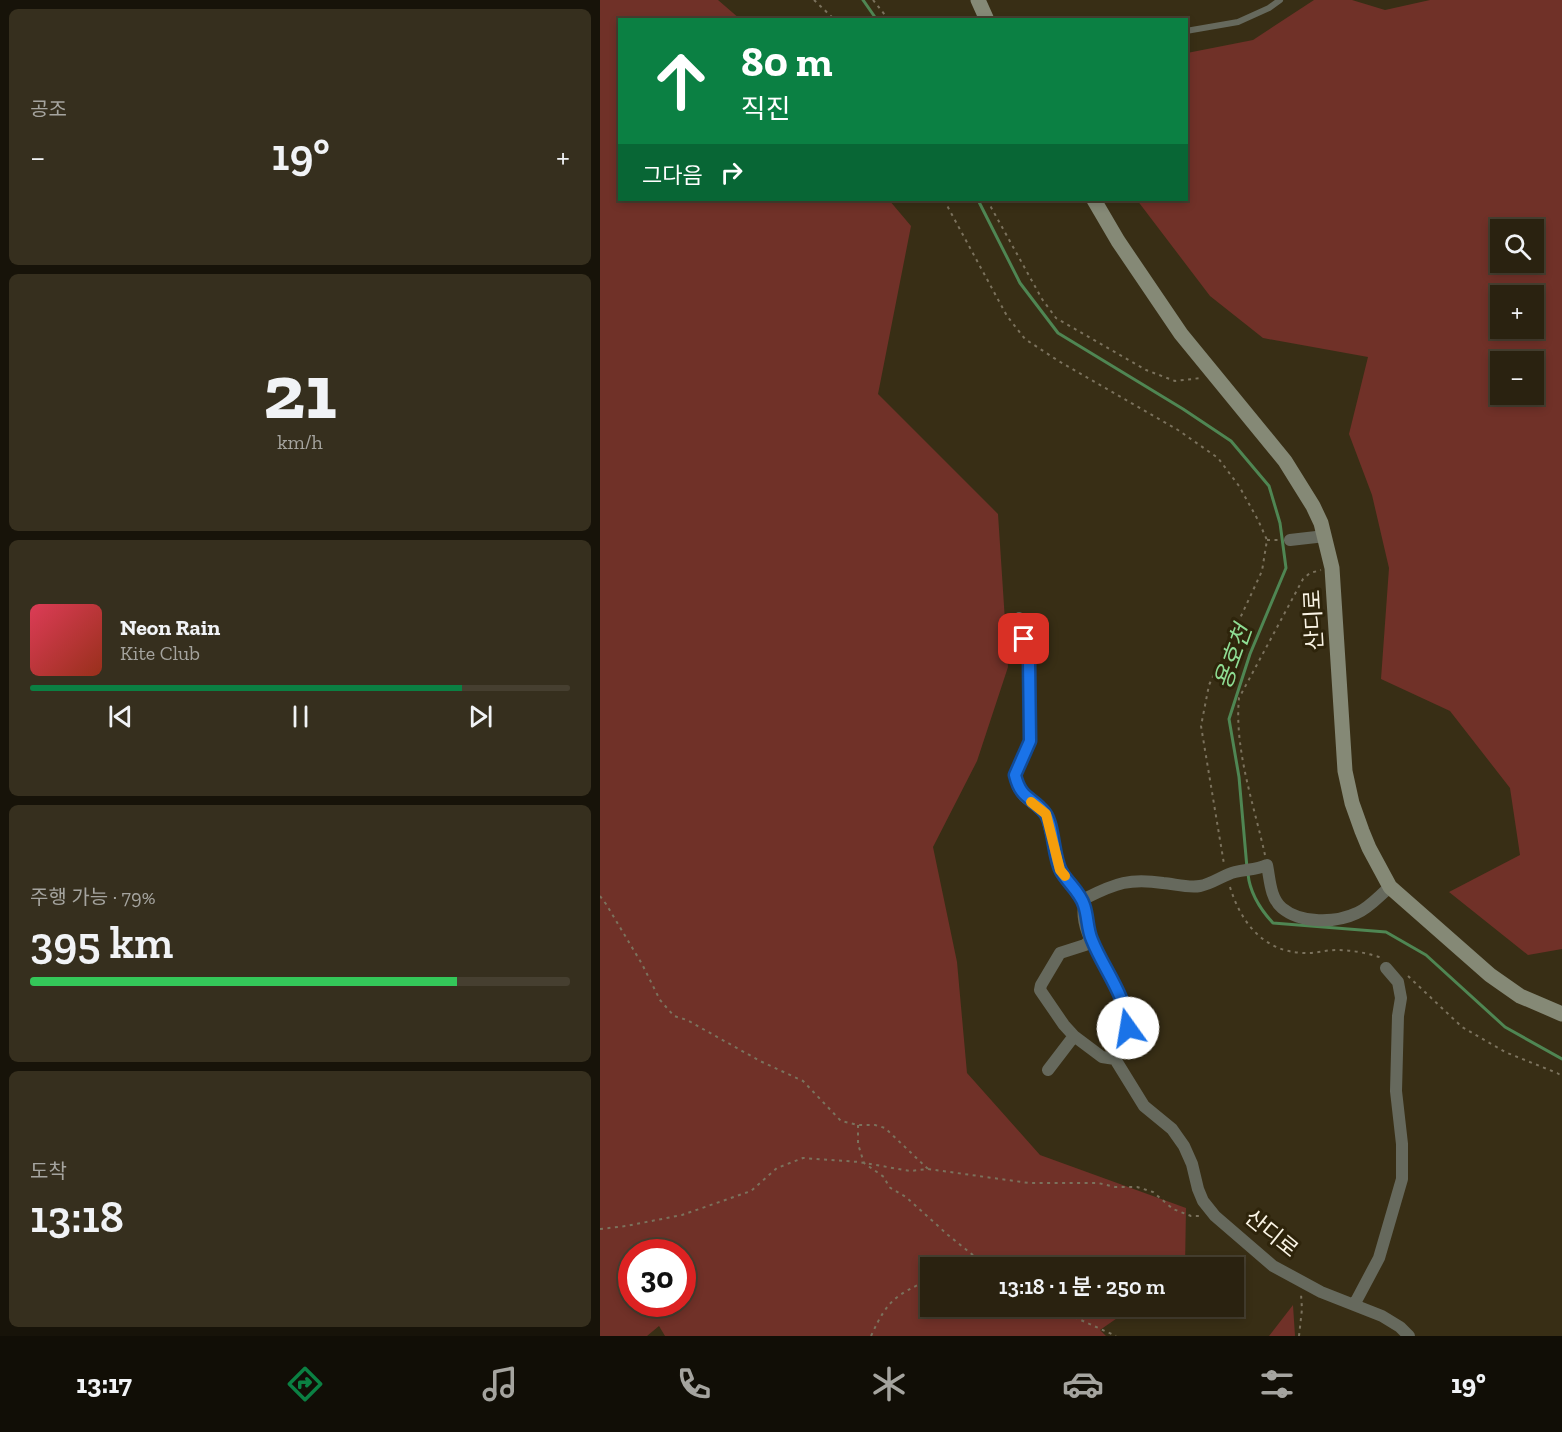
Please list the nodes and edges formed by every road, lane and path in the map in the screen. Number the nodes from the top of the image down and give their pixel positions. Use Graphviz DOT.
graph roads {
  1 [pos="814,0"];
  2 [pos="873,0"];
  3 [pos="978,0"];
  4 [pos="1280,0"];
  5 [pos="833,18"];
  6 [pos="887,18"];
  7 [pos="986,18"];
  8 [pos="1188,31"];
  9 [pos="945,201"];
  10 [pos="988,201"];
  11 [pos="1095,201"];
  12 [pos="1216,376"];
  13 [pos="1325,536"];
  14 [pos="1268,540"];
  15 [pos="1273,540"];
  16 [pos="1290,540"];
  17 [pos="1332,568"];
  18 [pos="1019,618"];
  19 [pos="1262,867"];
  20 [pos="1231,874"];
  21 [pos="1390,887"];
  22 [pos="600,896"];
  23 [pos="1084,904"];
  24 [pos="1091,939"];
  25 [pos="1386,964"];
  26 [pos="1402,970"];
  27 [pos="1562,1014"];
  28 [pos="1074,1036"];
  29 [pos="1115,1059"];
  30 [pos="1048,1070"];
  31 [pos="1562,1076"];
  32 [pos="858,1125"];
  33 [pos="864,1163"];
  34 [pos="928,1169"];
  35 [pos="1214,1214"];
  36 [pos="600,1229"];
  37 [pos="975,1257"];
  38 [pos="1300,1282"];
  39 [pos="920,1284"];
  40 [pos="1354,1305"];
  41 [pos="1074,1317"];
  42 [pos="871,1336"];
  43 [pos="1116,1336"];
  44 [pos="1299,1336"];
  45 [pos="1409,1336"];
  1 -- 5 [label="path"];
  2 -- 6 [label="path"];
  3 -- 7 [label="street"];
  4 -- 8 [label="lane"];
  9 -- 14 [label="path"];
  10 -- 12 [label="path"];
  11 -- 12 [label="street, 산디로"];
  12 -- 13 [label="street, 산디로"];
  13 -- 16 [label="street"];
  13 -- 17 [label="street, 산디로"];
  14 -- 15 [label="path"];
  14 -- 20 [label="path"];
  17 -- 19 [label="path"];
  17 -- 21 [label="street, 산디로"];
  18 -- 23 [label="street"];
  19 -- 20 [label="street"];
  19 -- 21 [label="street"];
  20 -- 23 [label="street"];
  20 -- 25 [label="path"];
  21 -- 27 [label="street, 산디로"];
  22 -- 32 [label="path"];
  23 -- 24 [label="street"];
  24 -- 28 [label="street"];
  24 -- 29 [label="street"];
  25 -- 40 [label="street"];
  26 -- 31 [label="path"];
  28 -- 29 [label="street"];
  28 -- 30 [label="street"];
  29 -- 35 [label="street, 산디로"];
  32 -- 33 [label="path"];
  32 -- 34 [label="path"];
  33 -- 34 [label="path"];
  33 -- 36 [label="path"];
  33 -- 37 [label="path"];
  34 -- 35 [label="path"];
  35 -- 38 [label="street, 산디로"];
  38 -- 40 [label="street, 산디로"];
  38 -- 44 [label="path"];
  39 -- 42 [label="path"];
  40 -- 45 [label="street, 산디로"];
  41 -- 43 [label="path"];
}
